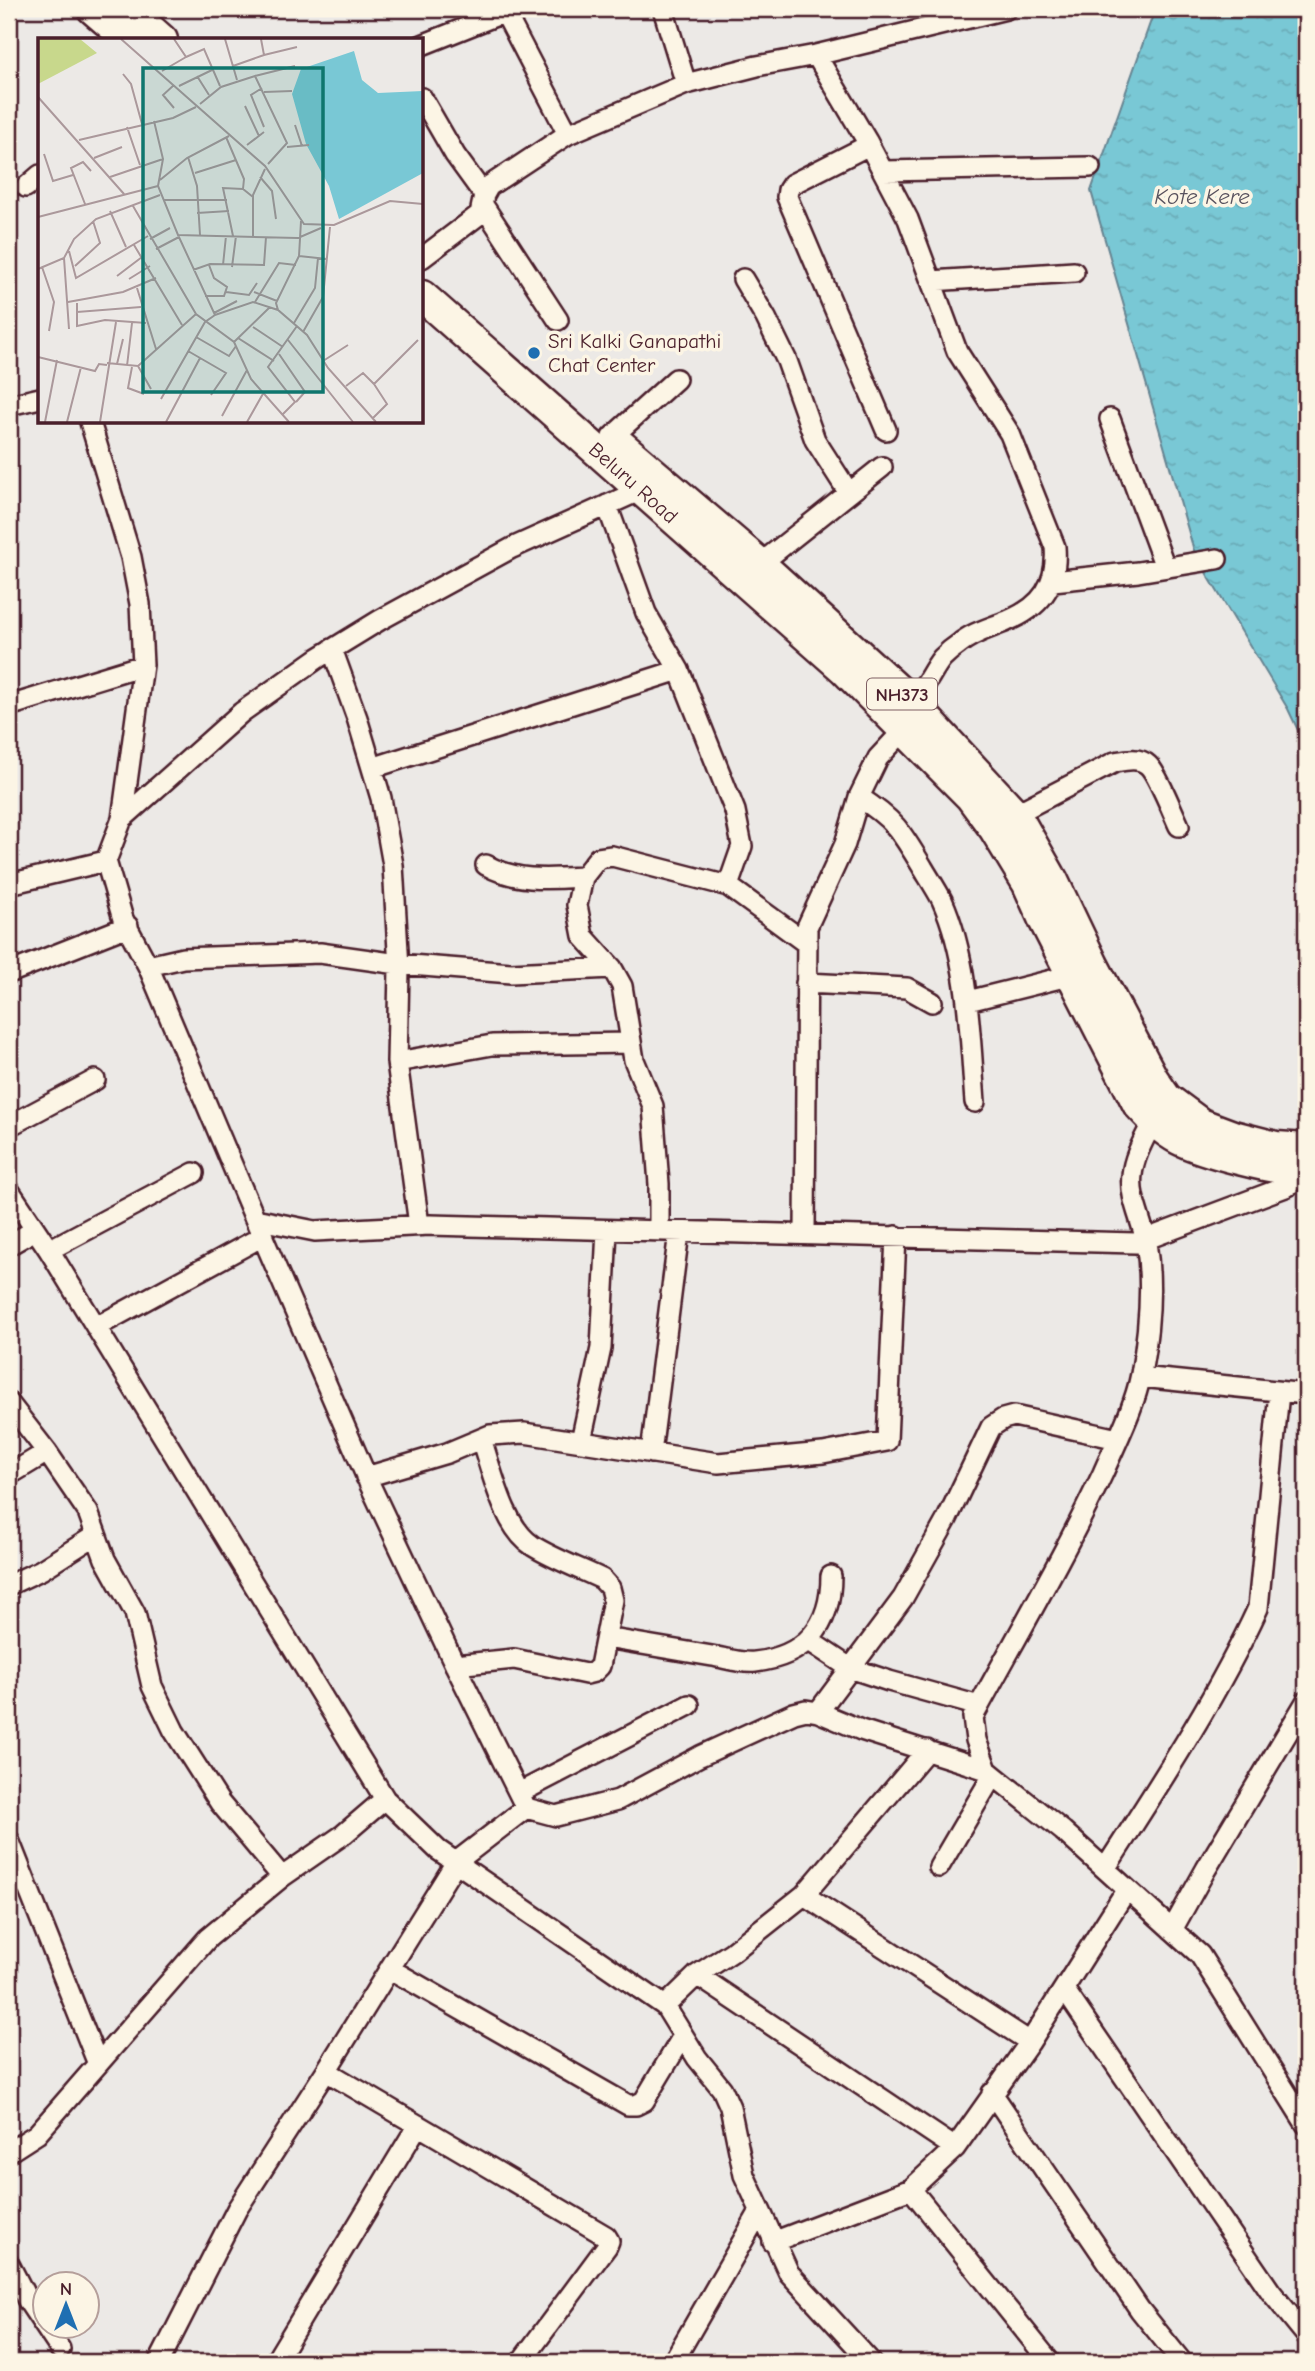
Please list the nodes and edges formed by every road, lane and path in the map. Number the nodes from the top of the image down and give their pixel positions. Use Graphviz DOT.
graph roads {
  1 [pos="93,9"];
  2 [pos="663,9"];
  3 [pos="1006,9"];
  4 [pos="504,10"];
  5 [pos="135,19"];
  6 [pos="159,38"];
  7 [pos="424,45"];
  8 [pos="816,55"];
  9 [pos="685,85"];
  10 [pos="424,101"];
  11 [pos="568,134"];
  12 [pos="869,145"];
  13 [pos="1090,167"];
  14 [pos="883,171"];
  15 [pos="483,200"];
  16 [pos="424,256"];
  17 [pos="1074,272"];
  18 [pos="424,274"];
  19 [pos="743,279"];
  20 [pos="931,281"];
  21 [pos="424,298"];
  22 [pos="558,320"];
  23 [pos="676,379"];
  24 [pos="38,398"];
  25 [pos="9,405"];
  26 [pos="1110,419"];
  27 [pos="91,424"];
  28 [pos="886,430"];
  29 [pos="612,437"];
  30 [pos="882,467"];
  31 [pos="641,490"];
  32 [pos="849,493"];
  33 [pos="607,505"];
  34 [pos="1217,559"];
  35 [pos="760,564"];
  36 [pos="1165,567"];
  37 [pos="1053,581"];
  38 [pos="332,649"];
  39 [pos="143,664"];
  40 [pos="678,670"];
  41 [pos="9,706"];
  42 [pos="908,716"];
  43 [pos="372,768"];
  44 [pos="859,797"];
  45 [pos="1015,814"];
  46 [pos="122,819"];
  47 [pos="1179,826"];
  48 [pos="106,860"];
  49 [pos="486,866"];
  50 [pos="583,877"];
  51 [pos="9,884"];
  52 [pos="728,886"];
  53 [pos="128,926"];
  54 [pos="806,943"];
  55 [pos="398,964"];
  56 [pos="148,966"];
  57 [pos="612,968"];
  58 [pos="9,973"];
  59 [pos="1072,975"];
  60 [pos="806,983"];
  61 [pos="968,1001"];
  62 [pos="932,1002"];
  63 [pos="631,1043"];
  64 [pos="397,1062"];
  65 [pos="95,1080"];
  66 [pos="975,1102"];
  67 [pos="1153,1121"];
  68 [pos="9,1126"];
  69 [pos="1305,1163"];
  70 [pos="194,1172"];
  71 [pos="9,1190"];
  72 [pos="419,1225"];
  73 [pos="259,1228"];
  74 [pos="35,1230"];
  75 [pos="607,1230"];
  76 [pos="659,1231"];
  77 [pos="679,1231"];
  78 [pos="805,1234"];
  79 [pos="896,1236"];
  80 [pos="1146,1240"];
  81 [pos="9,1245"];
  82 [pos="49,1250"];
  83 [pos="96,1327"];
  84 [pos="1141,1377"];
  85 [pos="1279,1392"];
  86 [pos="1306,1394"];
  87 [pos="9,1403"];
  88 [pos="481,1439"];
  89 [pos="1118,1439"];
  90 [pos="581,1441"];
  91 [pos="47,1452"];
  92 [pos="651,1453"];
  93 [pos="9,1475"];
  94 [pos="366,1477"];
  95 [pos="96,1535"];
  96 [pos="831,1576"];
  97 [pos="9,1585"];
  98 [pos="606,1637"];
  99 [pos="808,1640"];
  100 [pos="455,1665"];
  101 [pos="850,1668"];
  102 [pos="1306,1702"];
  103 [pos="689,1705"];
  104 [pos="979,1706"];
  105 [pos="818,1712"];
  106 [pos="927,1750"];
  107 [pos="990,1773"];
  108 [pos="385,1798"];
  109 [pos="523,1800"];
  110 [pos="9,1840"];
  111 [pos="456,1863"];
  112 [pos="14,1866"];
  113 [pos="939,1867"];
  114 [pos="1105,1869"];
  115 [pos="282,1877"];
  116 [pos="1127,1889"];
  117 [pos="804,1895"];
  118 [pos="1172,1930"];
  119 [pos="390,1969"];
  120 [pos="696,1975"];
  121 [pos="1064,1989"];
  122 [pos="665,2006"];
  123 [pos="683,2036"];
  124 [pos="1030,2042"];
  125 [pos="98,2064"];
  126 [pos="326,2071"];
  127 [pos="992,2093"];
  128 [pos="1306,2124"];
  129 [pos="418,2125"];
  130 [pos="955,2148"];
  131 [pos="9,2152"];
  132 [pos="911,2189"];
  133 [pos="760,2211"];
  134 [pos="773,2242"];
  135 [pos="9,2264"];
  136 [pos="1306,2335"];
  137 [pos="60,2349"];
  138 [pos="159,2362"];
  139 [pos="275,2362"];
  140 [pos="521,2362"];
  141 [pos="673,2362"];
  142 [pos="871,2362"];
  143 [pos="1050,2362"];
  144 [pos="1182,2362"];
  1 -- 5 [label="highway"];
  2 -- 9 [label="street"];
  3 -- 8 [label="street"];
  4 -- 7 [label="street"];
  4 -- 11 [label="street"];
  5 -- 6 [label="highway"];
  8 -- 9 [label="street"];
  8 -- 12 [label="street"];
  9 -- 11 [label="street"];
  10 -- 15 [label="street"];
  11 -- 15 [label="street"];
  12 -- 14 [label="street"];
  12 -- 28 [label="street"];
  13 -- 14 [label="street"];
  14 -- 20 [label="street"];
  15 -- 16 [label="street"];
  15 -- 22 [label="street"];
  17 -- 20 [label="street"];
  18 -- 29 [label="highway, NH373"];
  19 -- 32 [label="street"];
  20 -- 37 [label="street"];
  21 -- 31 [label="highway, Beluru Road / NH373"];
  23 -- 29 [label="street"];
  24 -- 25 [label="street"];
  26 -- 36 [label="street"];
  27 -- 39 [label="street"];
  29 -- 35 [label="highway, NH373"];
  30 -- 32 [label="street"];
  31 -- 33 [label="street"];
  31 -- 42 [label="highway, Beluru Road / NH373"];
  32 -- 35 [label="street"];
  33 -- 38 [label="street"];
  33 -- 40 [label="street"];
  34 -- 36 [label="street"];
  35 -- 42 [label="highway, NH373"];
  36 -- 37 [label="street"];
  37 -- 42 [label="street"];
  38 -- 43 [label="street"];
  38 -- 46 [label="street"];
  39 -- 41 [label="street"];
  39 -- 46 [label="street"];
  40 -- 43 [label="street"];
  40 -- 52 [label="street"];
  42 -- 44 [label="street"];
  42 -- 45 [label="highway, NH373"];
  42 -- 59 [label="highway, NH373"];
  43 -- 55 [label="street"];
  44 -- 54 [label="street"];
  44 -- 61 [label="street"];
  45 -- 47 [label="street"];
  45 -- 69 [label="highway, NH373"];
  46 -- 48 [label="street"];
  48 -- 51 [label="street"];
  48 -- 53 [label="street"];
  49 -- 50 [label="street"];
  50 -- 52 [label="street"];
  50 -- 57 [label="street"];
  52 -- 54 [label="street"];
  53 -- 56 [label="street"];
  53 -- 58 [label="street"];
  54 -- 60 [label="street"];
  55 -- 56 [label="street"];
  55 -- 57 [label="street"];
  55 -- 64 [label="street"];
  56 -- 73 [label="street"];
  57 -- 63 [label="street"];
  59 -- 61 [label="street"];
  59 -- 67 [label="highway, NH373"];
  60 -- 62 [label="street"];
  60 -- 78 [label="street"];
  61 -- 66 [label="street"];
  63 -- 64 [label="street"];
  63 -- 76 [label="street"];
  64 -- 72 [label="street"];
  65 -- 68 [label="street"];
  67 -- 69 [label="highway, NH373"];
  67 -- 80 [label="street"];
  69 -- 80 [label="street"];
  70 -- 82 [label="street"];
  71 -- 74 [label="street"];
  72 -- 73 [label="street"];
  72 -- 75 [label="street"];
  73 -- 83 [label="street"];
  73 -- 94 [label="street"];
  74 -- 81 [label="street"];
  74 -- 82 [label="street"];
  75 -- 76 [label="street"];
  75 -- 90 [label="street"];
  76 -- 77 [label="street"];
  77 -- 78 [label="street"];
  77 -- 92 [label="street"];
  78 -- 79 [label="street"];
  79 -- 80 [label="street"];
  79 -- 92 [label="street"];
  80 -- 84 [label="street"];
  82 -- 83 [label="street"];
  83 -- 108 [label="street"];
  84 -- 85 [label="street"];
  84 -- 89 [label="street"];
  85 -- 86 [label="street"];
  85 -- 114 [label="street"];
  87 -- 91 [label="street"];
  88 -- 90 [label="street"];
  88 -- 94 [label="street"];
  88 -- 98 [label="street"];
  89 -- 101 [label="street"];
  89 -- 104 [label="street"];
  90 -- 92 [label="street"];
  91 -- 93 [label="street"];
  91 -- 95 [label="street"];
  94 -- 100 [label="street"];
  95 -- 97 [label="street"];
  95 -- 115 [label="street"];
  96 -- 99 [label="street"];
  98 -- 99 [label="street"];
  98 -- 100 [label="street"];
  99 -- 101 [label="street"];
  100 -- 109 [label="street"];
  101 -- 104 [label="street"];
  101 -- 105 [label="street"];
  102 -- 118 [label="street"];
  103 -- 109 [label="street"];
  104 -- 107 [label="street"];
  105 -- 106 [label="street"];
  105 -- 109 [label="street"];
  106 -- 107 [label="street"];
  106 -- 117 [label="street"];
  107 -- 113 [label="street"];
  107 -- 114 [label="street"];
  108 -- 111 [label="street"];
  108 -- 115 [label="street"];
  109 -- 111 [label="street"];
  110 -- 112 [label="street"];
  111 -- 119 [label="street"];
  111 -- 122 [label="street"];
  112 -- 125 [label="street"];
  114 -- 116 [label="street"];
  115 -- 125 [label="street"];
  116 -- 118 [label="street"];
  116 -- 121 [label="street"];
  117 -- 120 [label="street"];
  117 -- 124 [label="street"];
  118 -- 128 [label="street"];
  119 -- 123 [label="street"];
  119 -- 126 [label="street"];
  120 -- 122 [label="street"];
  120 -- 130 [label="street"];
  121 -- 124 [label="street"];
  121 -- 136 [label="street"];
  122 -- 123 [label="street"];
  123 -- 133 [label="street"];
  124 -- 127 [label="street"];
  125 -- 131 [label="street"];
  126 -- 129 [label="street"];
  126 -- 138 [label="street"];
  127 -- 130 [label="street"];
  127 -- 144 [label="street"];
  129 -- 139 [label="street"];
  129 -- 140 [label="street"];
  130 -- 132 [label="street"];
  132 -- 134 [label="street"];
  132 -- 143 [label="street"];
  133 -- 134 [label="street"];
  133 -- 141 [label="street"];
  134 -- 142 [label="street"];
  135 -- 137 [label="street"];
}
